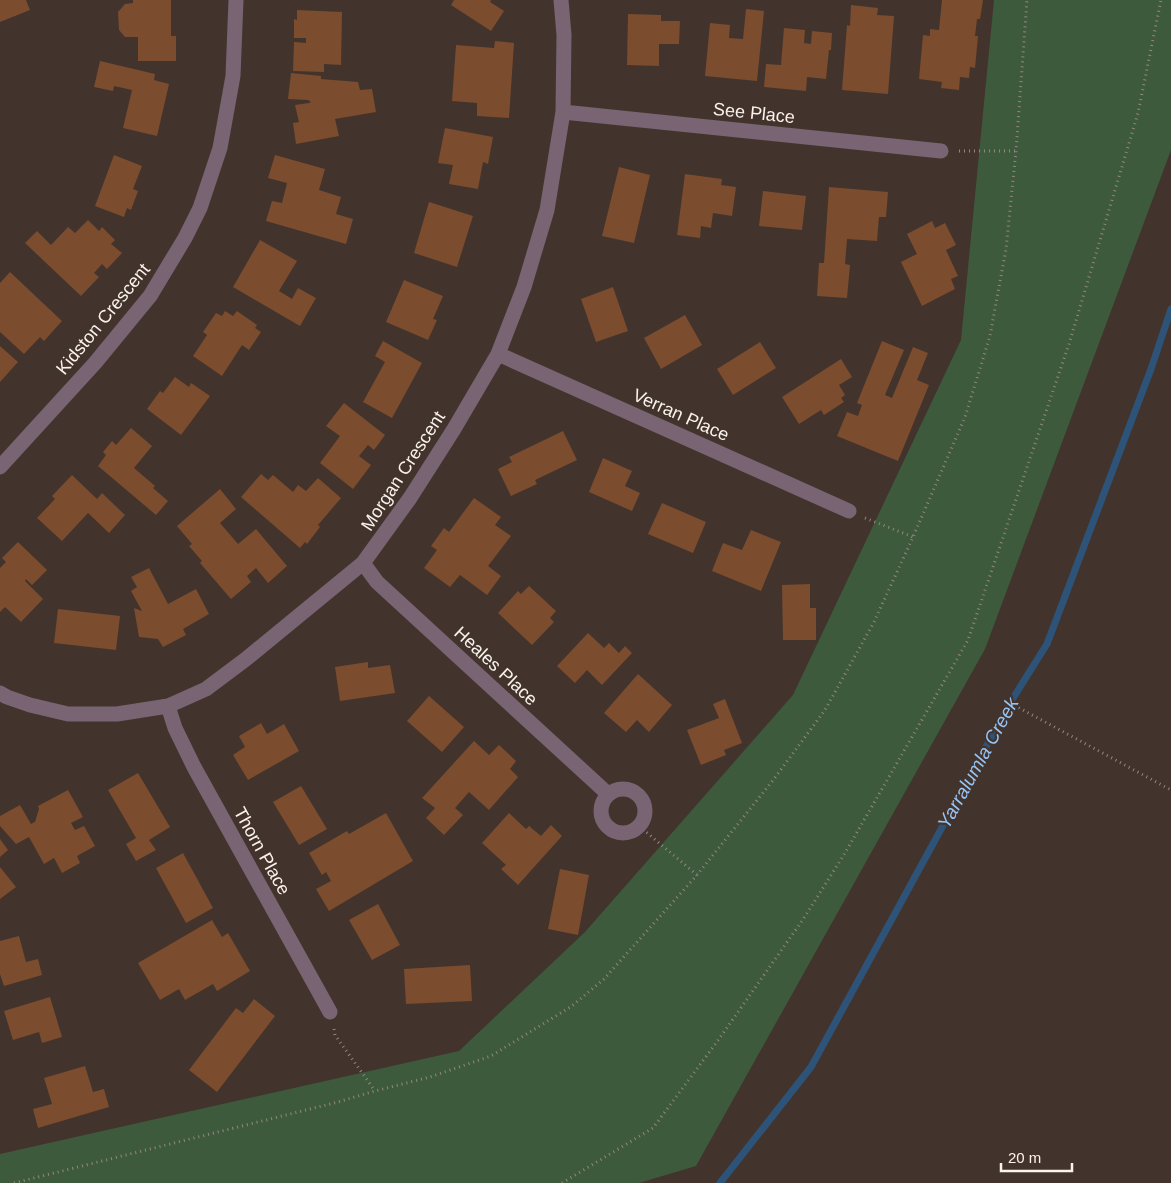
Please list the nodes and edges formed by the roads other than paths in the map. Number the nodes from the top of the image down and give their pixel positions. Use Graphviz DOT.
graph roads {
  1 [pos="236,0"];
  2 [pos="561,0"];
  3 [pos="563,112"];
  4 [pos="941,151"];
  5 [pos="498,354"];
  6 [pos="0,467"];
  7 [pos="849,511"];
  8 [pos="363,563"];
  9 [pos="2,700"];
  10 [pos="168,706"];
  11 [pos="608,794"];
  12 [pos="330,1012"];
  1 -- 6 [label="street, Kidston Crescent"];
  2 -- 3 [label="street, Morgan Crescent"];
  3 -- 4 [label="street, See Place"];
  3 -- 5 [label="street, Morgan Crescent"];
  5 -- 7 [label="street, Verran Place"];
  5 -- 8 [label="street, Morgan Crescent"];
  8 -- 10 [label="street, Morgan Crescent"];
  8 -- 11 [label="street, Heales Place"];
  9 -- 10 [label="street, Morgan Crescent"];
  10 -- 12 [label="street, Thorn Place"];
  11 -- 11 [label="street"];
}
